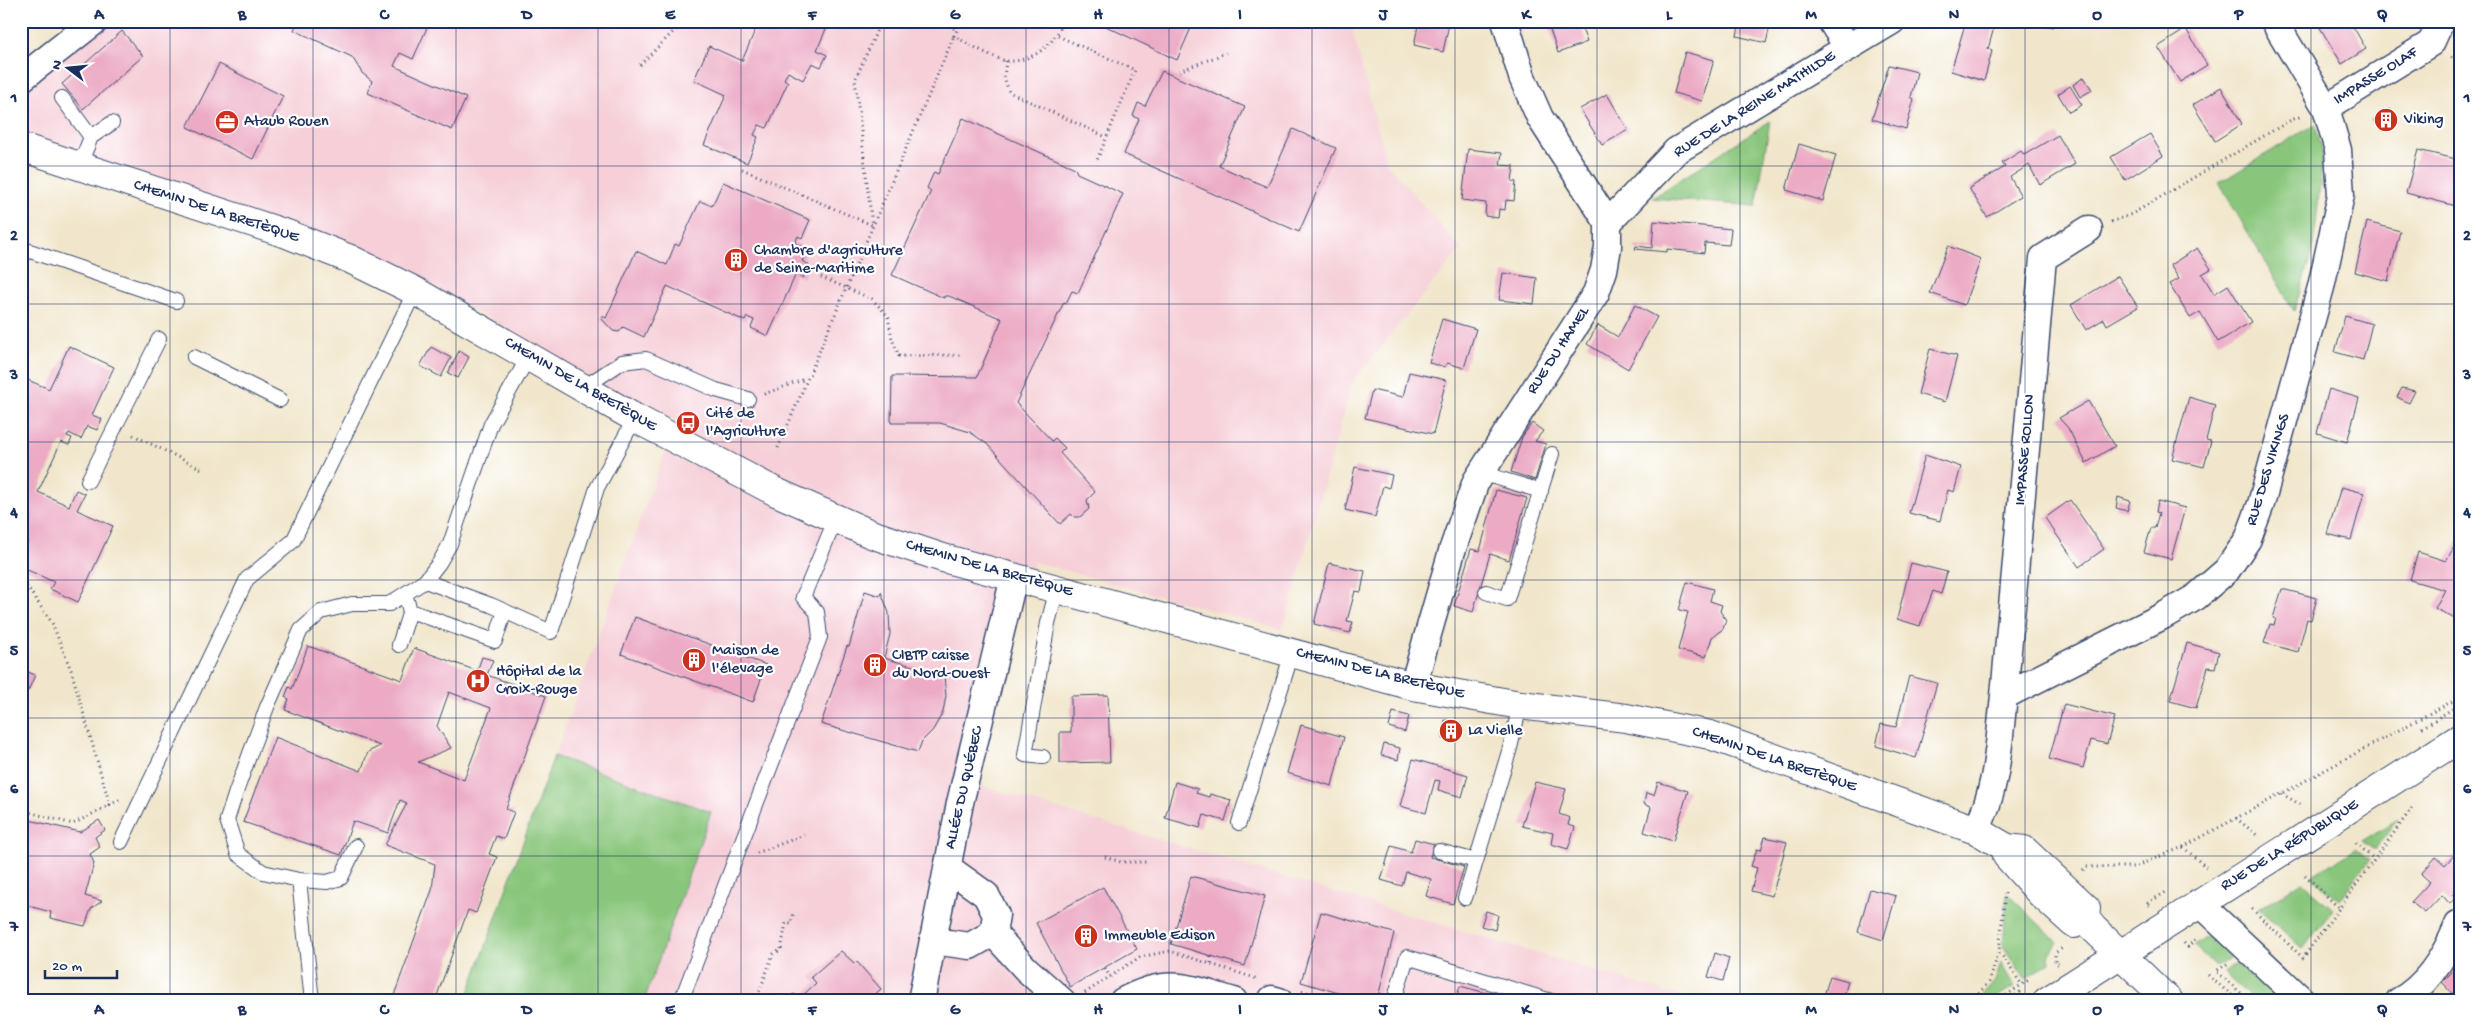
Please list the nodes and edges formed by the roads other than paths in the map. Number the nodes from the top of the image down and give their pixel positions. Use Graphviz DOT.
graph roads {
  1 [pos="96,21"];
  2 [pos="1505,21"];
  3 [pos="1831,21"];
  4 [pos="1892,21"];
  5 [pos="2274,21"];
  6 [pos="2441,21"];
  7 [pos="1848,48"];
  8 [pos="21,79"];
  9 [pos="62,98"];
  10 [pos="2326,108"];
  11 [pos="112,123"];
  12 [pos="91,137"];
  13 [pos="23,153"];
  14 [pos="79,166"];
  15 [pos="1608,223"];
  16 [pos="2089,230"];
  17 [pos="21,248"];
  18 [pos="415,291"];
  19 [pos="176,301"];
  20 [pos="158,339"];
  21 [pos="529,356"];
  22 [pos="194,357"];
  23 [pos="583,388"];
  24 [pos="748,399"];
  25 [pos="280,400"];
  26 [pos="635,418"];
  27 [pos="1552,454"];
  28 [pos="1481,473"];
  29 [pos="88,480"];
  30 [pos="1541,491"];
  31 [pos="836,518"];
  32 [pos="1014,577"];
  33 [pos="426,581"];
  34 [pos="1057,589"];
  35 [pos="1486,592"];
  36 [pos="404,594"];
  37 [pos="410,611"];
  38 [pos="506,611"];
  39 [pos="399,645"];
  40 [pos="1292,653"];
  41 [pos="1414,686"];
  42 [pos="2004,696"];
  43 [pos="1520,705"];
  44 [pos="2460,738"];
  45 [pos="1043,756"];
  46 [pos="1238,823"];
  47 [pos="1976,830"];
  48 [pos="121,842"];
  49 [pos="356,846"];
  50 [pos="1439,851"];
  51 [pos="1476,861"];
  52 [pos="947,867"];
  53 [pos="299,880"];
  54 [pos="1465,898"];
  55 [pos="2199,903"];
  56 [pos="2458,926"];
  57 [pos="993,934"];
  58 [pos="933,941"];
  59 [pos="2120,954"];
  60 [pos="312,1001"];
  61 [pos="681,1001"];
  62 [pos="921,1001"];
  63 [pos="1062,1001"];
  64 [pos="1123,1001"];
  65 [pos="1234,1001"];
  66 [pos="1394,1001"];
  67 [pos="1551,1001"];
  68 [pos="2047,1001"];
  69 [pos="2169,1001"];
  70 [pos="2175,1001"];
  71 [pos="2182,1001"];
  72 [pos="2303,1001"];
  73 [pos="2399,1001"];
  1 -- 8 [label="street"];
  2 -- 15 [label="street"];
  3 -- 7 [label="street"];
  4 -- 7 [label="street, RUE DE LA REINE MATHILDE"];
  5 -- 10 [label="street, RUE DES VIKINGS"];
  6 -- 10 [label="street, IMPASSE OLAF"];
  7 -- 15 [label="street, RUE DE LA REINE MATHILDE"];
  9 -- 12 [label="lane"];
  10 -- 42 [label="street, RUE DES VIKINGS"];
  11 -- 12 [label="lane"];
  12 -- 14 [label="lane"];
  13 -- 14 [label="street, CHEMIN DE LA BRETÈQUE"];
  14 -- 18 [label="street, CHEMIN DE LA BRETÈQUE"];
  15 -- 28 [label="street, RUE DU HAMEL"];
  16 -- 42 [label="street, IMPASSE ROLLON"];
  17 -- 19 [label="lane"];
  18 -- 21 [label="street, CHEMIN DE LA BRETÈQUE"];
  18 -- 48 [label="lane"];
  20 -- 29 [label="lane"];
  21 -- 23 [label="street, CHEMIN DE LA BRETÈQUE"];
  21 -- 33 [label="lane"];
  22 -- 25 [label="lane"];
  23 -- 24 [label="lane"];
  23 -- 26 [label="street, CHEMIN DE LA BRETÈQUE"];
  26 -- 31 [label="street, CHEMIN DE LA BRETÈQUE"];
  26 -- 38 [label="lane"];
  27 -- 30 [label="lane"];
  28 -- 30 [label="lane"];
  28 -- 41 [label="street, RUE DU HAMEL"];
  30 -- 35 [label="lane"];
  31 -- 32 [label="street, CHEMIN DE LA BRETÈQUE"];
  31 -- 61 [label="lane"];
  32 -- 34 [label="street, CHEMIN DE LA BRETÈQUE"];
  32 -- 52 [label="street, ALLÉE DU QUÉBEC"];
  33 -- 36 [label="lane"];
  33 -- 38 [label="lane"];
  34 -- 40 [label="street, CHEMIN DE LA BRETÈQUE"];
  34 -- 45 [label="lane"];
  36 -- 37 [label="lane"];
  36 -- 53 [label="lane"];
  37 -- 38 [label="lane"];
  37 -- 39 [label="lane"];
  40 -- 41 [label="street, CHEMIN DE LA BRETÈQUE"];
  40 -- 46 [label="lane"];
  41 -- 43 [label="street, CHEMIN DE LA BRETÈQUE"];
  42 -- 47 [label="street"];
  43 -- 47 [label="street, CHEMIN DE LA BRETÈQUE"];
  43 -- 51 [label="lane"];
  44 -- 55 [label="street, RUE DE LA RÉPUBLIQUE"];
  47 -- 59 [label="street, CHEMIN DE LA BRETÈQUE"];
  49 -- 53 [label="lane"];
  50 -- 51 [label="lane"];
  51 -- 54 [label="lane"];
  52 -- 57 [label="street"];
  52 -- 58 [label="street, ALLÉE DU QUÉBEC"];
  53 -- 60 [label="lane"];
  55 -- 59 [label="street, RUE DE LA RÉPUBLIQUE"];
  55 -- 72 [label="street"];
  56 -- 73 [label="street"];
  57 -- 58 [label="street"];
  57 -- 63 [label="street"];
  58 -- 62 [label="street, ALLÉE DU QUÉBEC"];
  59 -- 68 [label="street, RUE DE LA RÉPUBLIQUE"];
  59 -- 69 [label="street, CHEMIN DE LA BRETÈQUE"];
  64 -- 65 [label="street"];
  66 -- 67 [label="lane"];
  70 -- 71 [label="street"];
}
